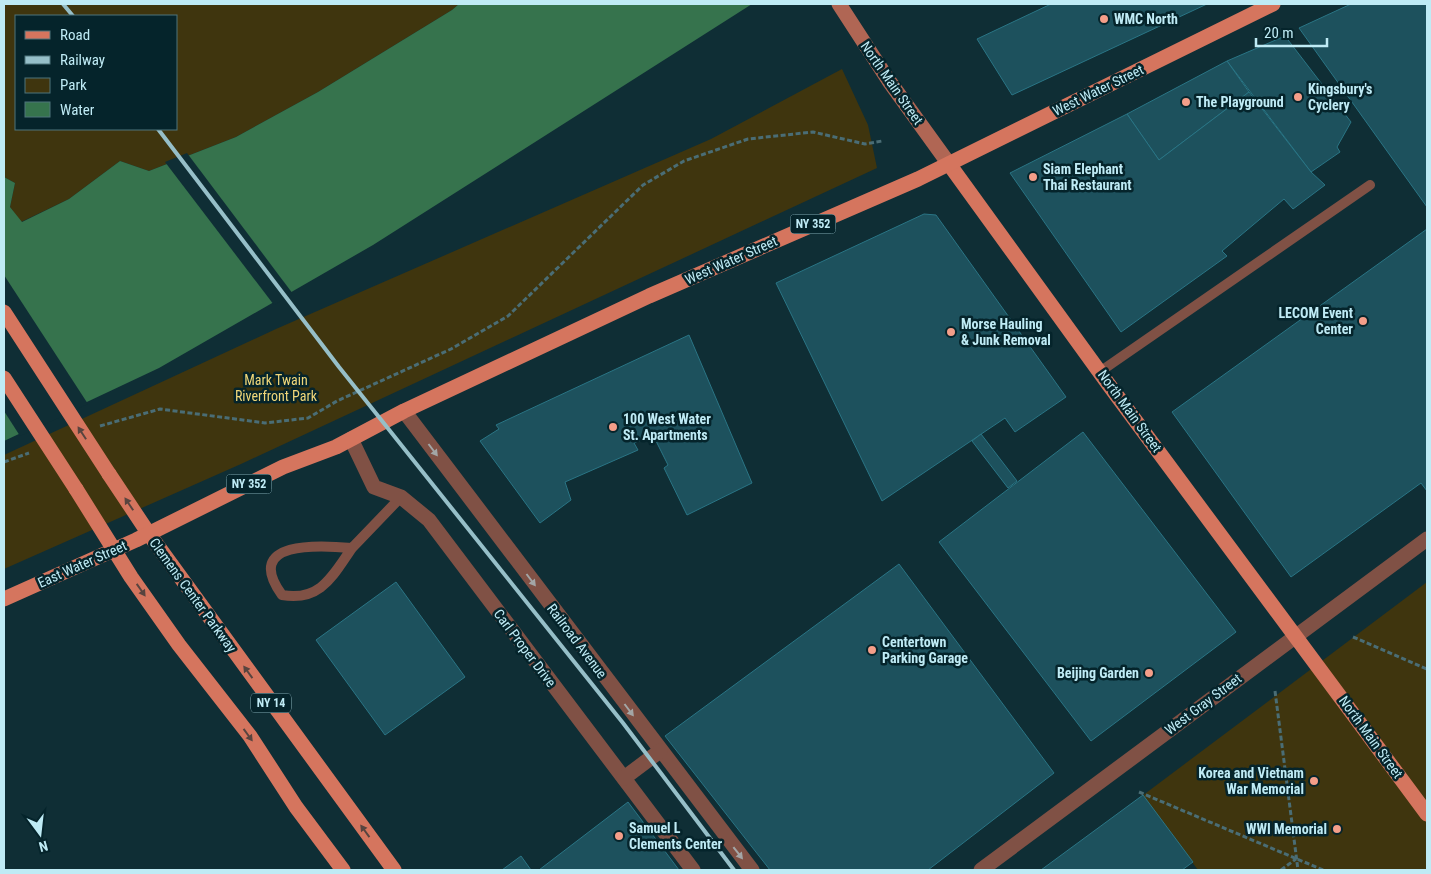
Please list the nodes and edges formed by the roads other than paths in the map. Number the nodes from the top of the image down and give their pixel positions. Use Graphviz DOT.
graph roads {
  1 [pos="839,4"];
  2 [pos="1273,4"];
  3 [pos="949,164"];
  4 [pos="1370,185"];
  5 [pos="4,312"];
  6 [pos="1101,371"];
  7 [pos="4,378"];
  8 [pos="404,411"];
  9 [pos="351,439"];
  10 [pos="402,497"];
  11 [pos="149,534"];
  12 [pos="1427,539"];
  13 [pos="352,548"];
  14 [pos="113,550"];
  15 [pos="4,599"];
  16 [pos="1296,636"];
  17 [pos="660,752"];
  18 [pos="624,778"];
  19 [pos="1427,814"];
  20 [pos="343,870"];
  21 [pos="394,870"];
  22 [pos="693,870"];
  23 [pos="752,870"];
  24 [pos="981,870"];
  1 -- 3 [label="main road, North Main Street"];
  2 -- 3 [label="main road, West Water Street / NY 352"];
  3 -- 6 [label="main road, North Main Street"];
  3 -- 8 [label="main road, West Water Street / NY 352"];
  4 -- 6 [label="lane"];
  11 -- 5 [label="main road, Clemens Center Parkway / NY 14, one-way, bridge"];
  6 -- 16 [label="main road, North Main Street"];
  7 -- 14 [label="main road, NY 14, bridge"];
  8 -- 9 [label="main road, West Water Street / NY 352"];
  8 -- 17 [label="street, Railroad Avenue, one-way"];
  9 -- 10 [label="street, Carl Proper Drive"];
  9 -- 11 [label="main road, East Water Street / NY 352"];
  10 -- 13 [label="lane"];
  10 -- 18 [label="street, Carl Proper Drive"];
  11 -- 14 [label="main road, East Water Street / NY 352"];
  21 -- 11 [label="main road, Clemens Center Parkway / NY 14, one-way"];
  12 -- 16 [label="street, West Gray Street"];
  13 -- 13 [label="lane"];
  14 -- 15 [label="main road, East Water Street / NY 352"];
  14 -- 20 [label="main road, NY 14, one-way"];
  16 -- 19 [label="main road, North Main Street"];
  16 -- 24 [label="street, West Gray Street"];
  17 -- 18 [label="street"];
  17 -- 23 [label="street, Railroad Avenue, one-way"];
  18 -- 22 [label="street, Carl Proper Drive"];
}
